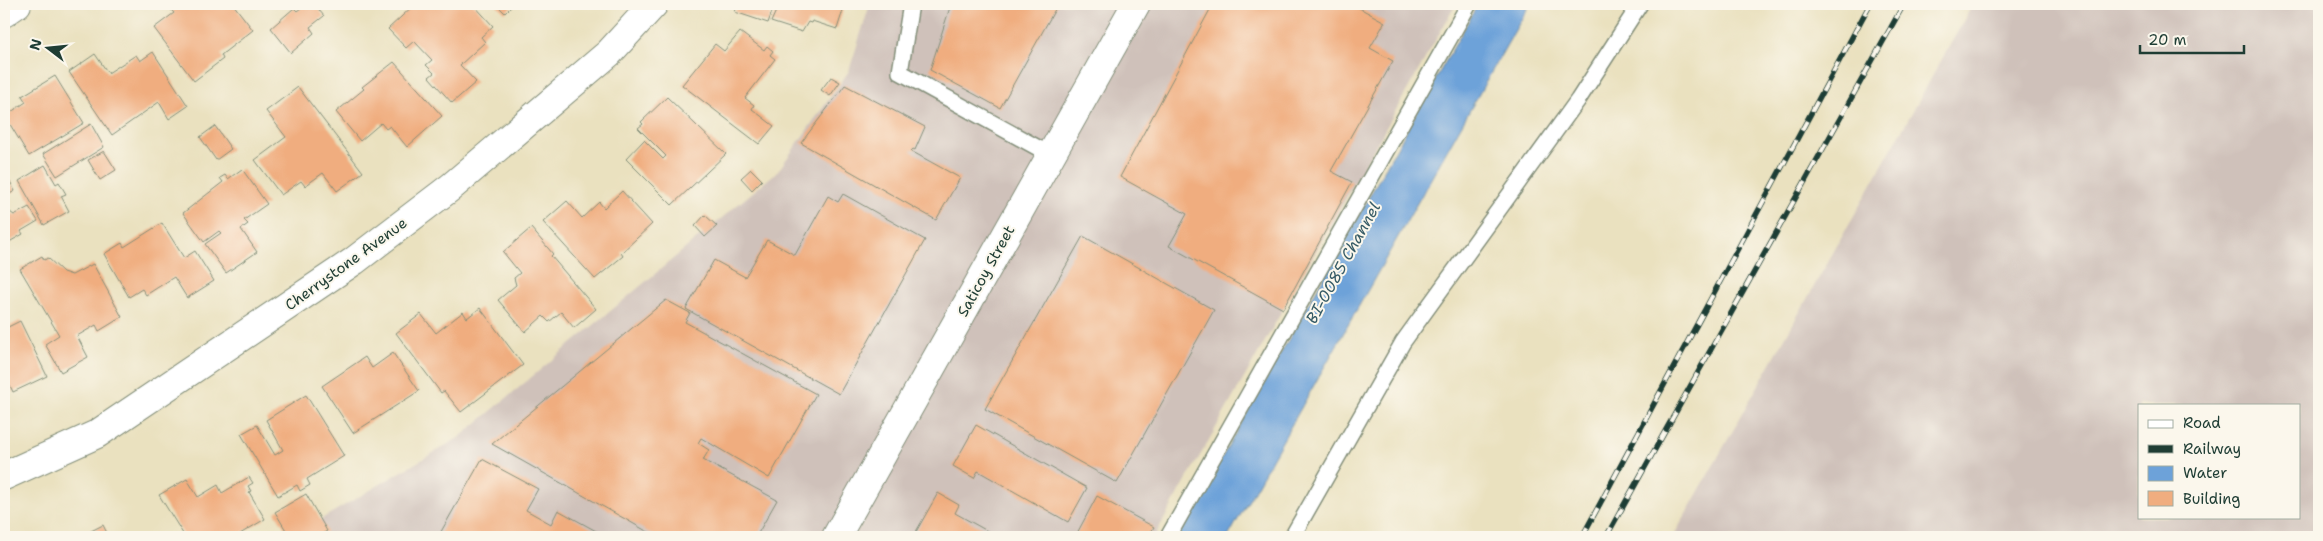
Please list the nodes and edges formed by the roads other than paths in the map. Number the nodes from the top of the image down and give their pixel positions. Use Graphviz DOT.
graph roads {
  1 [pos="17,4"];
  2 [pos="654,4"];
  3 [pos="912,4"];
  4 [pos="1136,4"];
  5 [pos="1469,4"];
  6 [pos="1640,4"];
  7 [pos="4,13"];
  8 [pos="1051,155"];
  9 [pos="4,476"];
  10 [pos="836,537"];
  11 [pos="1168,537"];
  12 [pos="1292,537"];
  1 -- 7 [label="street"];
  2 -- 9 [label="street, Cherrystone Avenue"];
  3 -- 8 [label="lane"];
  4 -- 8 [label="street, Saticoy Street"];
  5 -- 11 [label="lane"];
  6 -- 12 [label="lane"];
  8 -- 10 [label="street, Saticoy Street"];
}
